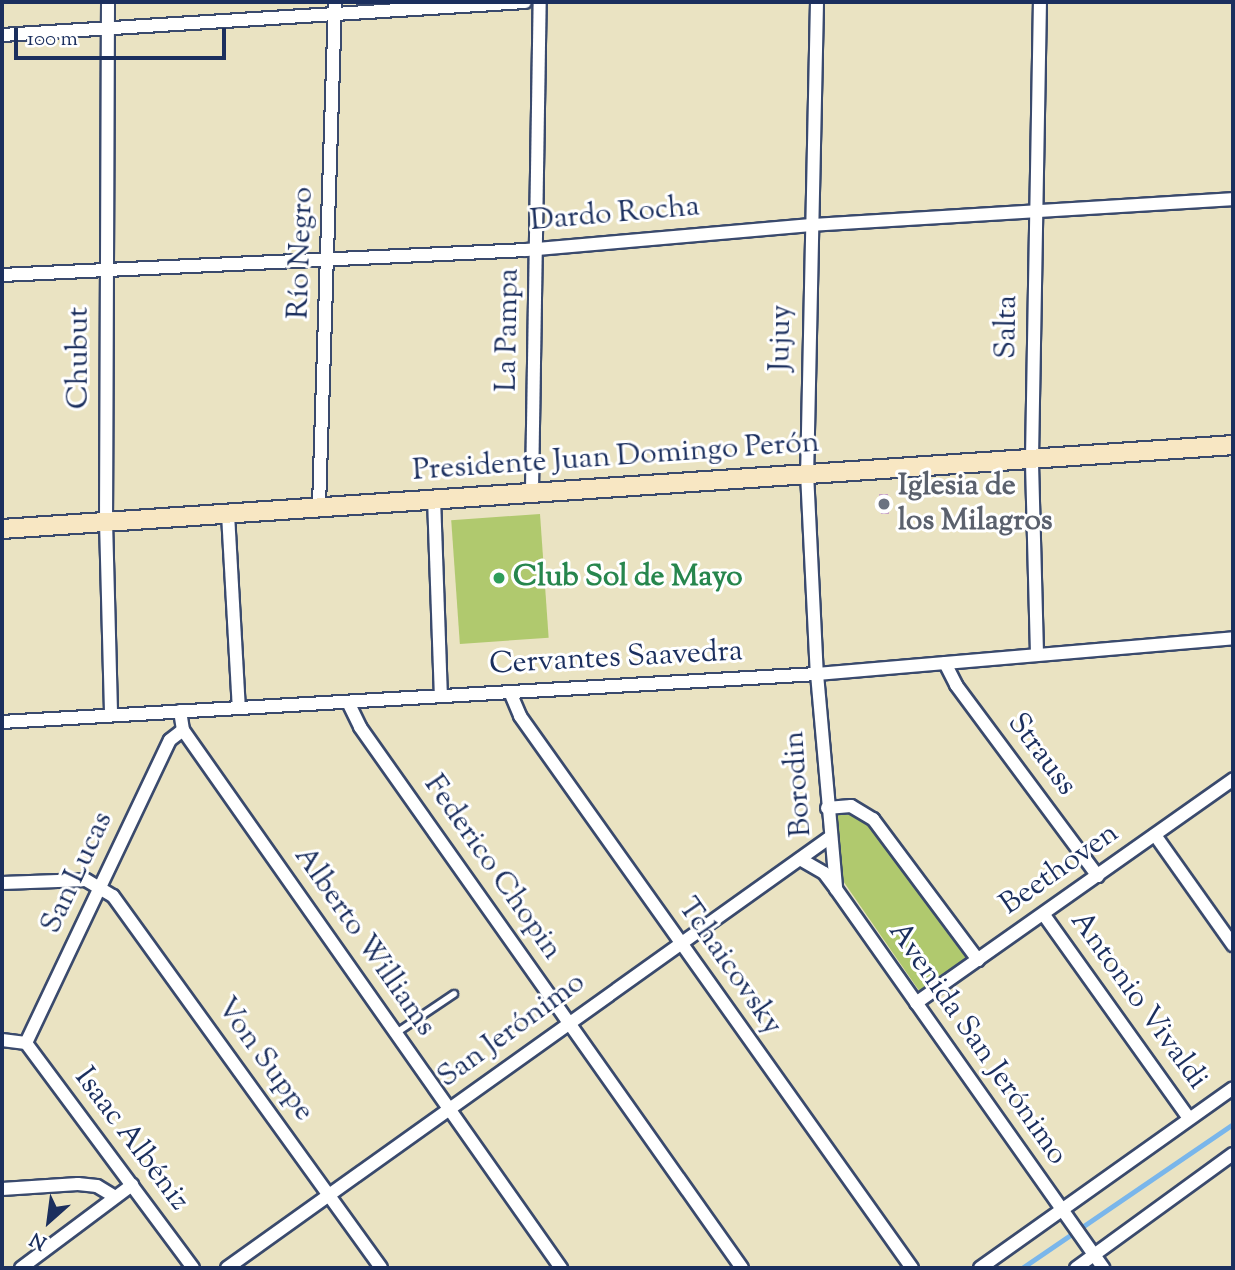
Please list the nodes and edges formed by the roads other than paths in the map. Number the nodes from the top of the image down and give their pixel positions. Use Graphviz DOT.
graph roads {
  1 [pos="108,2"];
  2 [pos="525,2"];
  3 [pos="540,2"];
  4 [pos="817,2"];
  5 [pos="1040,2"];
  6 [pos="335,8"];
  7 [pos="107,29"];
  8 [pos="2,35"];
  9 [pos="1233,199"];
  10 [pos="1037,210"];
  11 [pos="811,225"];
  12 [pos="537,247"];
  13 [pos="329,258"];
  14 [pos="107,270"];
  15 [pos="2,275"];
  16 [pos="1233,445"];
  17 [pos="1032,458"];
  18 [pos="807,473"];
  19 [pos="533,490"];
  20 [pos="434,498"];
  21 [pos="319,506"];
  22 [pos="228,514"];
  23 [pos="106,521"];
  24 [pos="2,529"];
  25 [pos="1233,638"];
  26 [pos="1037,654"];
  27 [pos="945,663"];
  28 [pos="817,674"];
  29 [pos="510,692"];
  30 [pos="441,695"];
  31 [pos="348,702"];
  32 [pos="239,708"];
  33 [pos="180,711"];
  34 [pos="111,714"];
  35 [pos="2,722"];
  36 [pos="183,730"];
  37 [pos="1233,779"];
  38 [pos="827,808"];
  39 [pos="1155,835"];
  40 [pos="829,838"];
  41 [pos="800,859"];
  42 [pos="1098,876"];
  43 [pos="2,883"];
  44 [pos="101,886"];
  45 [pos="836,888"];
  46 [pos="1044,915"];
  47 [pos="680,944"];
  48 [pos="1233,945"];
  49 [pos="978,960"];
  50 [pos="454,994"];
  51 [pos="916,1003"];
  52 [pos="569,1022"];
  53 [pos="396,1034"];
  54 [pos="2,1040"];
  55 [pos="26,1043"];
  56 [pos="1233,1088"];
  57 [pos="450,1109"];
  58 [pos="1189,1118"];
  59 [pos="1233,1154"];
  60 [pos="132,1185"];
  61 [pos="2,1189"];
  62 [pos="329,1194"];
  63 [pos="115,1197"];
  64 [pos="1065,1215"];
  65 [pos="1094,1255"];
  66 [pos="21,1268"];
  67 [pos="193,1268"];
  68 [pos="227,1268"];
  69 [pos="381,1268"];
  70 [pos="561,1268"];
  71 [pos="741,1268"];
  72 [pos="912,1268"];
  73 [pos="980,1268"];
  74 [pos="1076,1268"];
  75 [pos="1103,1268"];
  1 -- 7 [label="street, Chubut"];
  2 -- 6 [label="street"];
  3 -- 12 [label="street, La Pampa"];
  4 -- 11 [label="street, Jujuy"];
  5 -- 10 [label="street, Salta"];
  6 -- 7 [label="street"];
  6 -- 13 [label="street, Río Negro"];
  7 -- 8 [label="street"];
  7 -- 14 [label="street, Chubut"];
  9 -- 10 [label="street, Dardo Rocha"];
  10 -- 11 [label="street, Dardo Rocha"];
  10 -- 17 [label="street, Salta"];
  11 -- 12 [label="street, Dardo Rocha"];
  11 -- 18 [label="street, Jujuy"];
  12 -- 13 [label="street, Dardo Rocha"];
  12 -- 19 [label="street, La Pampa"];
  13 -- 14 [label="street, Dardo Rocha"];
  13 -- 21 [label="street, Río Negro"];
  14 -- 15 [label="street, Dardo Rocha"];
  14 -- 23 [label="street, Chubut"];
  16 -- 17 [label="street, Presidente Juan Domingo Perón"];
  17 -- 18 [label="street, Presidente Juan Domingo Perón"];
  17 -- 26 [label="street, Salta"];
  18 -- 19 [label="street, Presidente Juan Domingo Perón"];
  18 -- 28 [label="street, Jujuy"];
  19 -- 20 [label="street, Presidente Juan Domingo Perón"];
  20 -- 21 [label="street, Presidente Juan Domingo Perón"];
  20 -- 30 [label="street"];
  21 -- 22 [label="street, Presidente Juan Domingo Perón"];
  22 -- 23 [label="street, Presidente Juan Domingo Perón"];
  22 -- 32 [label="street"];
  23 -- 24 [label="street, Presidente Juan Domingo Perón"];
  23 -- 34 [label="street, Chubut"];
  25 -- 26 [label="street, Cervantes Saavedra"];
  26 -- 27 [label="street, Cervantes Saavedra"];
  27 -- 28 [label="street, Cervantes Saavedra"];
  27 -- 42 [label="street, Strauss"];
  28 -- 29 [label="street, Cervantes Saavedra"];
  28 -- 38 [label="street, Borodin"];
  29 -- 30 [label="street, Cervantes Saavedra"];
  29 -- 47 [label="street, Tchaicovsky"];
  30 -- 31 [label="street, Cervantes Saavedra"];
  31 -- 32 [label="street, Cervantes Saavedra"];
  31 -- 52 [label="street, Federico Chopin"];
  32 -- 33 [label="street, Cervantes Saavedra"];
  33 -- 34 [label="street, Cervantes Saavedra"];
  33 -- 36 [label="street, Alberto Williams"];
  34 -- 35 [label="street, Cervantes Saavedra"];
  36 -- 44 [label="street, San Lucas"];
  36 -- 53 [label="street, Alberto Williams"];
  37 -- 39 [label="street, Beethoven"];
  38 -- 40 [label="street, Borodin"];
  38 -- 49 [label="street"];
  39 -- 42 [label="street, Beethoven"];
  39 -- 48 [label="street"];
  40 -- 41 [label="street, San Jerónimo"];
  40 -- 45 [label="street, Borodin"];
  41 -- 45 [label="street, Avenida San Jerónimo"];
  41 -- 47 [label="street, San Jerónimo"];
  42 -- 46 [label="street, Beethoven"];
  43 -- 44 [label="street"];
  44 -- 55 [label="street, San Lucas"];
  44 -- 62 [label="street, Von Suppe"];
  45 -- 51 [label="street, Avenida San Jerónimo"];
  46 -- 49 [label="street, Beethoven"];
  46 -- 58 [label="street, Antonio Vivaldi"];
  47 -- 52 [label="street, San Jerónimo"];
  47 -- 72 [label="street, Tchaicovsky"];
  49 -- 51 [label="street, Beethoven"];
  50 -- 53 [label="lane"];
  51 -- 64 [label="street, Avenida San Jerónimo"];
  52 -- 57 [label="street, San Jerónimo"];
  52 -- 71 [label="street, Federico Chopin"];
  53 -- 57 [label="street, Alberto Williams"];
  54 -- 55 [label="street"];
  55 -- 60 [label="street, Isaac Albéniz"];
  56 -- 58 [label="street"];
  57 -- 62 [label="street, San Jerónimo"];
  57 -- 70 [label="street, Alberto Williams"];
  58 -- 64 [label="street"];
  59 -- 65 [label="street"];
  60 -- 63 [label="street"];
  60 -- 67 [label="street, Isaac Albéniz"];
  61 -- 63 [label="street"];
  62 -- 68 [label="street, San Jerónimo"];
  62 -- 69 [label="street, Von Suppe"];
  63 -- 66 [label="street"];
  64 -- 65 [label="street, Avenida San Jerónimo"];
  64 -- 73 [label="street"];
  65 -- 74 [label="street"];
  65 -- 75 [label="street, Avenida San Jerónimo"];
}
